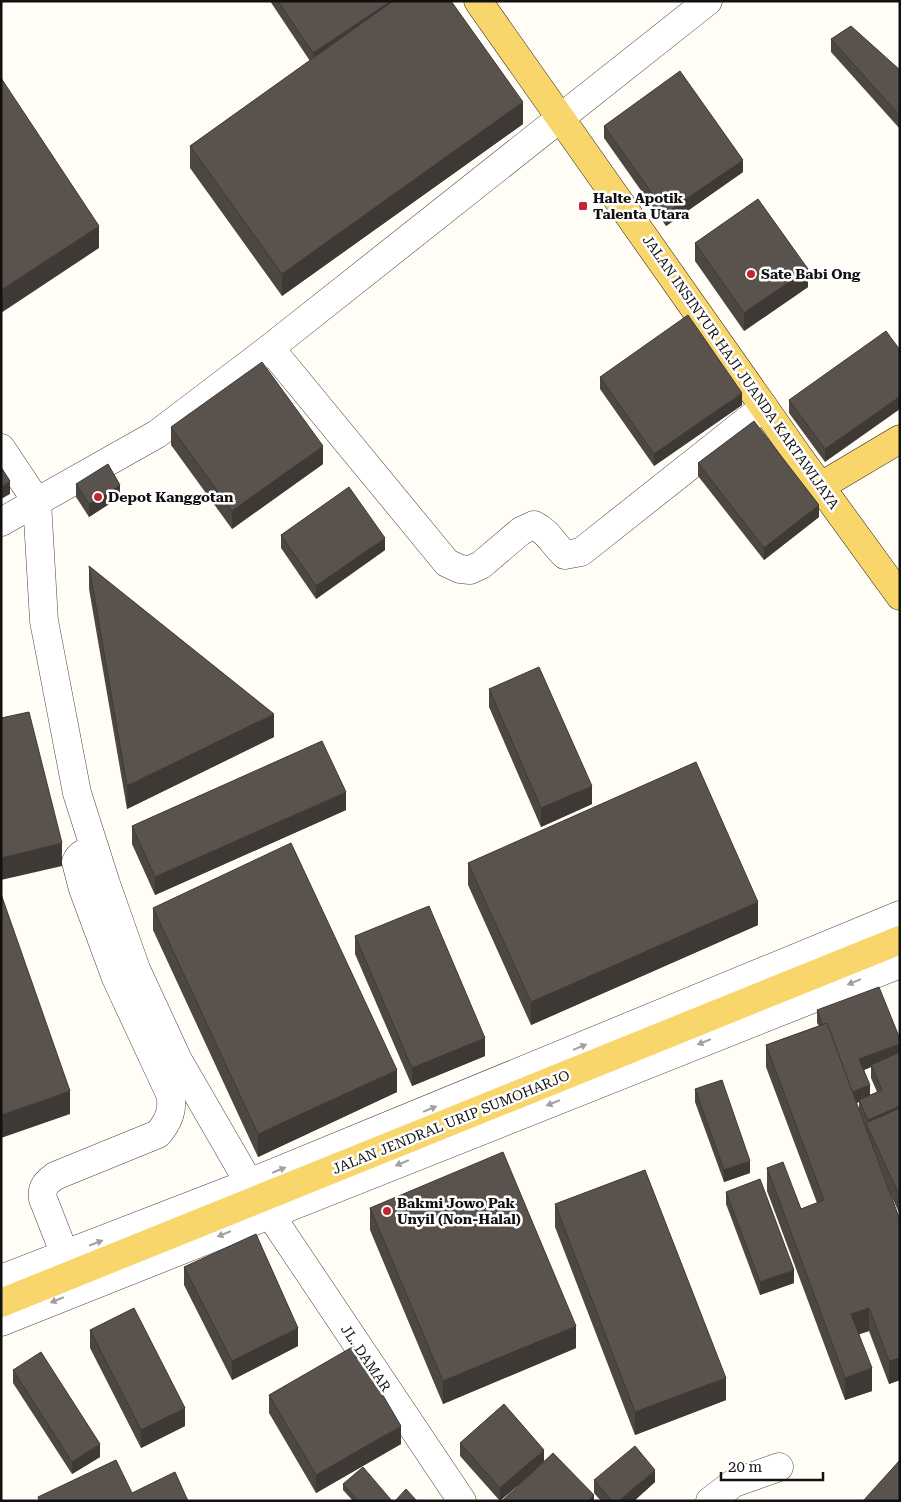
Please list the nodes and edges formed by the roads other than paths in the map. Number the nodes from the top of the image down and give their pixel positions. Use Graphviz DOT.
graph roads {
  1 [pos="478,1"];
  2 [pos="708,1"];
  3 [pos="561,118"];
  4 [pos="270,348"];
  5 [pos="764,407"];
  6 [pos="900,439"];
  7 [pos="1,448"];
  8 [pos="821,486"];
  9 [pos="37,502"];
  10 [pos="1,522"];
  11 [pos="900,596"];
  12 [pos="95,850"];
  13 [pos="900,916"];
  14 [pos="900,940"];
  15 [pos="900,964"];
  16 [pos="259,1199"];
  17 [pos="65,1254"];
  18 [pos="1,1280"];
  19 [pos="1,1303"];
  20 [pos="1,1322"];
  21 [pos="779,1468"];
  22 [pos="462,1501"];
  23 [pos="710,1501"];
  1 -- 3 [label="main road, JALAN INSINYUR HAJI JUANDA KARTAWIJAYA"];
  2 -- 3 [label="street"];
  3 -- 4 [label="street"];
  3 -- 5 [label="main road, JALAN INSINYUR HAJI JUANDA KARTAWIJAYA"];
  4 -- 5 [label="street"];
  4 -- 9 [label="street"];
  5 -- 8 [label="main road, JALAN INSINYUR HAJI JUANDA KARTAWIJAYA"];
  6 -- 8 [label="main road"];
  7 -- 9 [label="street"];
  8 -- 11 [label="main road, JALAN INSINYUR HAJI JUANDA KARTAWIJAYA"];
  9 -- 10 [label="street"];
  9 -- 12 [label="street, JL. DAMAR"];
  12 -- 16 [label="street, JL. DAMAR"];
  12 -- 17 [label="street"];
  16 -- 13 [label="street, one-way"];
  14 -- 16 [label="main road, JALAN JENDRAL URIP SUMOHARJO"];
  15 -- 16 [label="street, one-way"];
  17 -- 16 [label="street, one-way"];
  16 -- 19 [label="main road, JALAN JENDRAL URIP SUMOHARJO"];
  16 -- 20 [label="street, one-way"];
  16 -- 22 [label="street, JL. DAMAR"];
  17 -- 18 [label="street"];
  21 -- 23 [label="street"];
}
